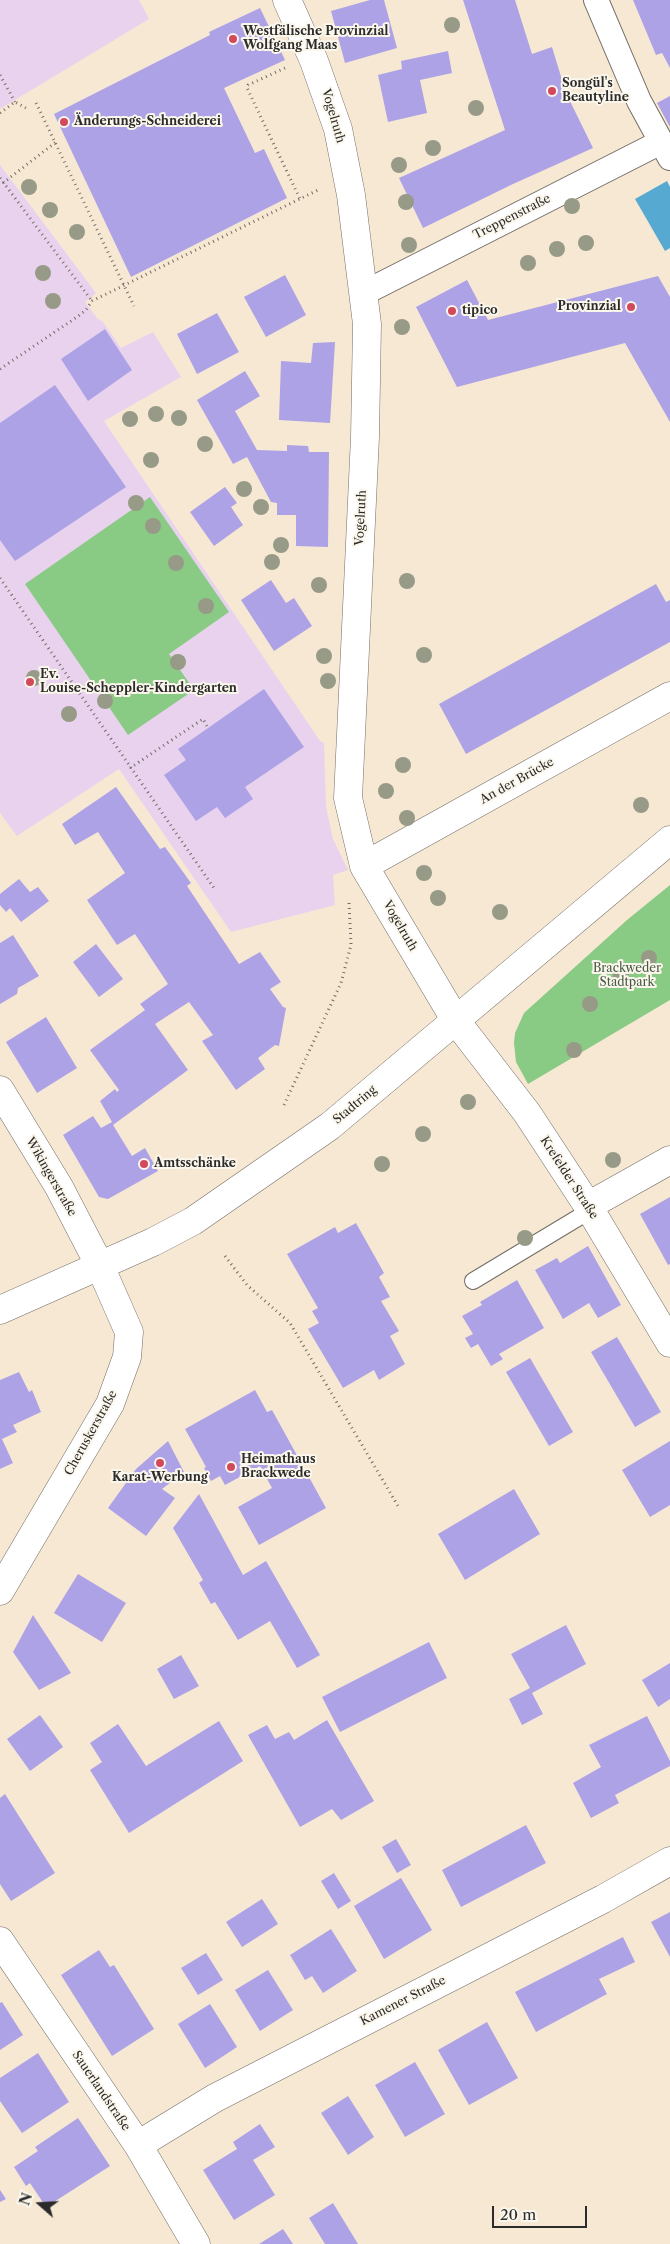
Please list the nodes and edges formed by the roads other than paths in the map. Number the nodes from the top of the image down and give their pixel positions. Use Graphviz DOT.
graph roads {
  1 [pos="287,0"];
  2 [pos="596,0"];
  3 [pos="611,36"];
  4 [pos="634,48"];
  5 [pos="646,75"];
  6 [pos="638,101"];
  7 [pos="665,150"];
  8 [pos="364,293"];
  9 [pos="670,696"];
  10 [pos="670,840"];
  11 [pos="364,866"];
  12 [pos="456,1021"];
  13 [pos="0,1090"];
  14 [pos="670,1160"];
  15 [pos="589,1208"];
  16 [pos="100,1266"];
  17 [pos="473,1281"];
  18 [pos="0,1310"];
  19 [pos="670,1343"];
  20 [pos="0,1591"];
  21 [pos="670,1861"];
  22 [pos="0,1941"];
  23 [pos="138,2145"];
  24 [pos="196,2244"];
  1 -- 8 [label="street, Vogelruth"];
  2 -- 3 [label="street, Treppenstraße"];
  3 -- 4 [label="street"];
  3 -- 6 [label="street, Treppenstraße"];
  5 -- 6 [label="street"];
  6 -- 7 [label="street, Treppenstraße"];
  7 -- 8 [label="street, Treppenstraße"];
  8 -- 11 [label="street, Vogelruth"];
  9 -- 11 [label="street, An der Brücke"];
  10 -- 12 [label="street, Stadtring"];
  11 -- 12 [label="street, Vogelruth"];
  12 -- 15 [label="street, Krefelder Straße"];
  12 -- 16 [label="street, Stadtring"];
  13 -- 16 [label="street, Wikingerstraße"];
  14 -- 15 [label="street"];
  15 -- 17 [label="lane"];
  15 -- 19 [label="street, Krefelder Straße"];
  16 -- 18 [label="street, Stadtring"];
  16 -- 20 [label="street, Cheruskerstraße"];
  21 -- 23 [label="street, Kamener Straße"];
  22 -- 23 [label="street, Sauerlandstraße"];
  23 -- 24 [label="street, Sauerlandstraße"];
}
